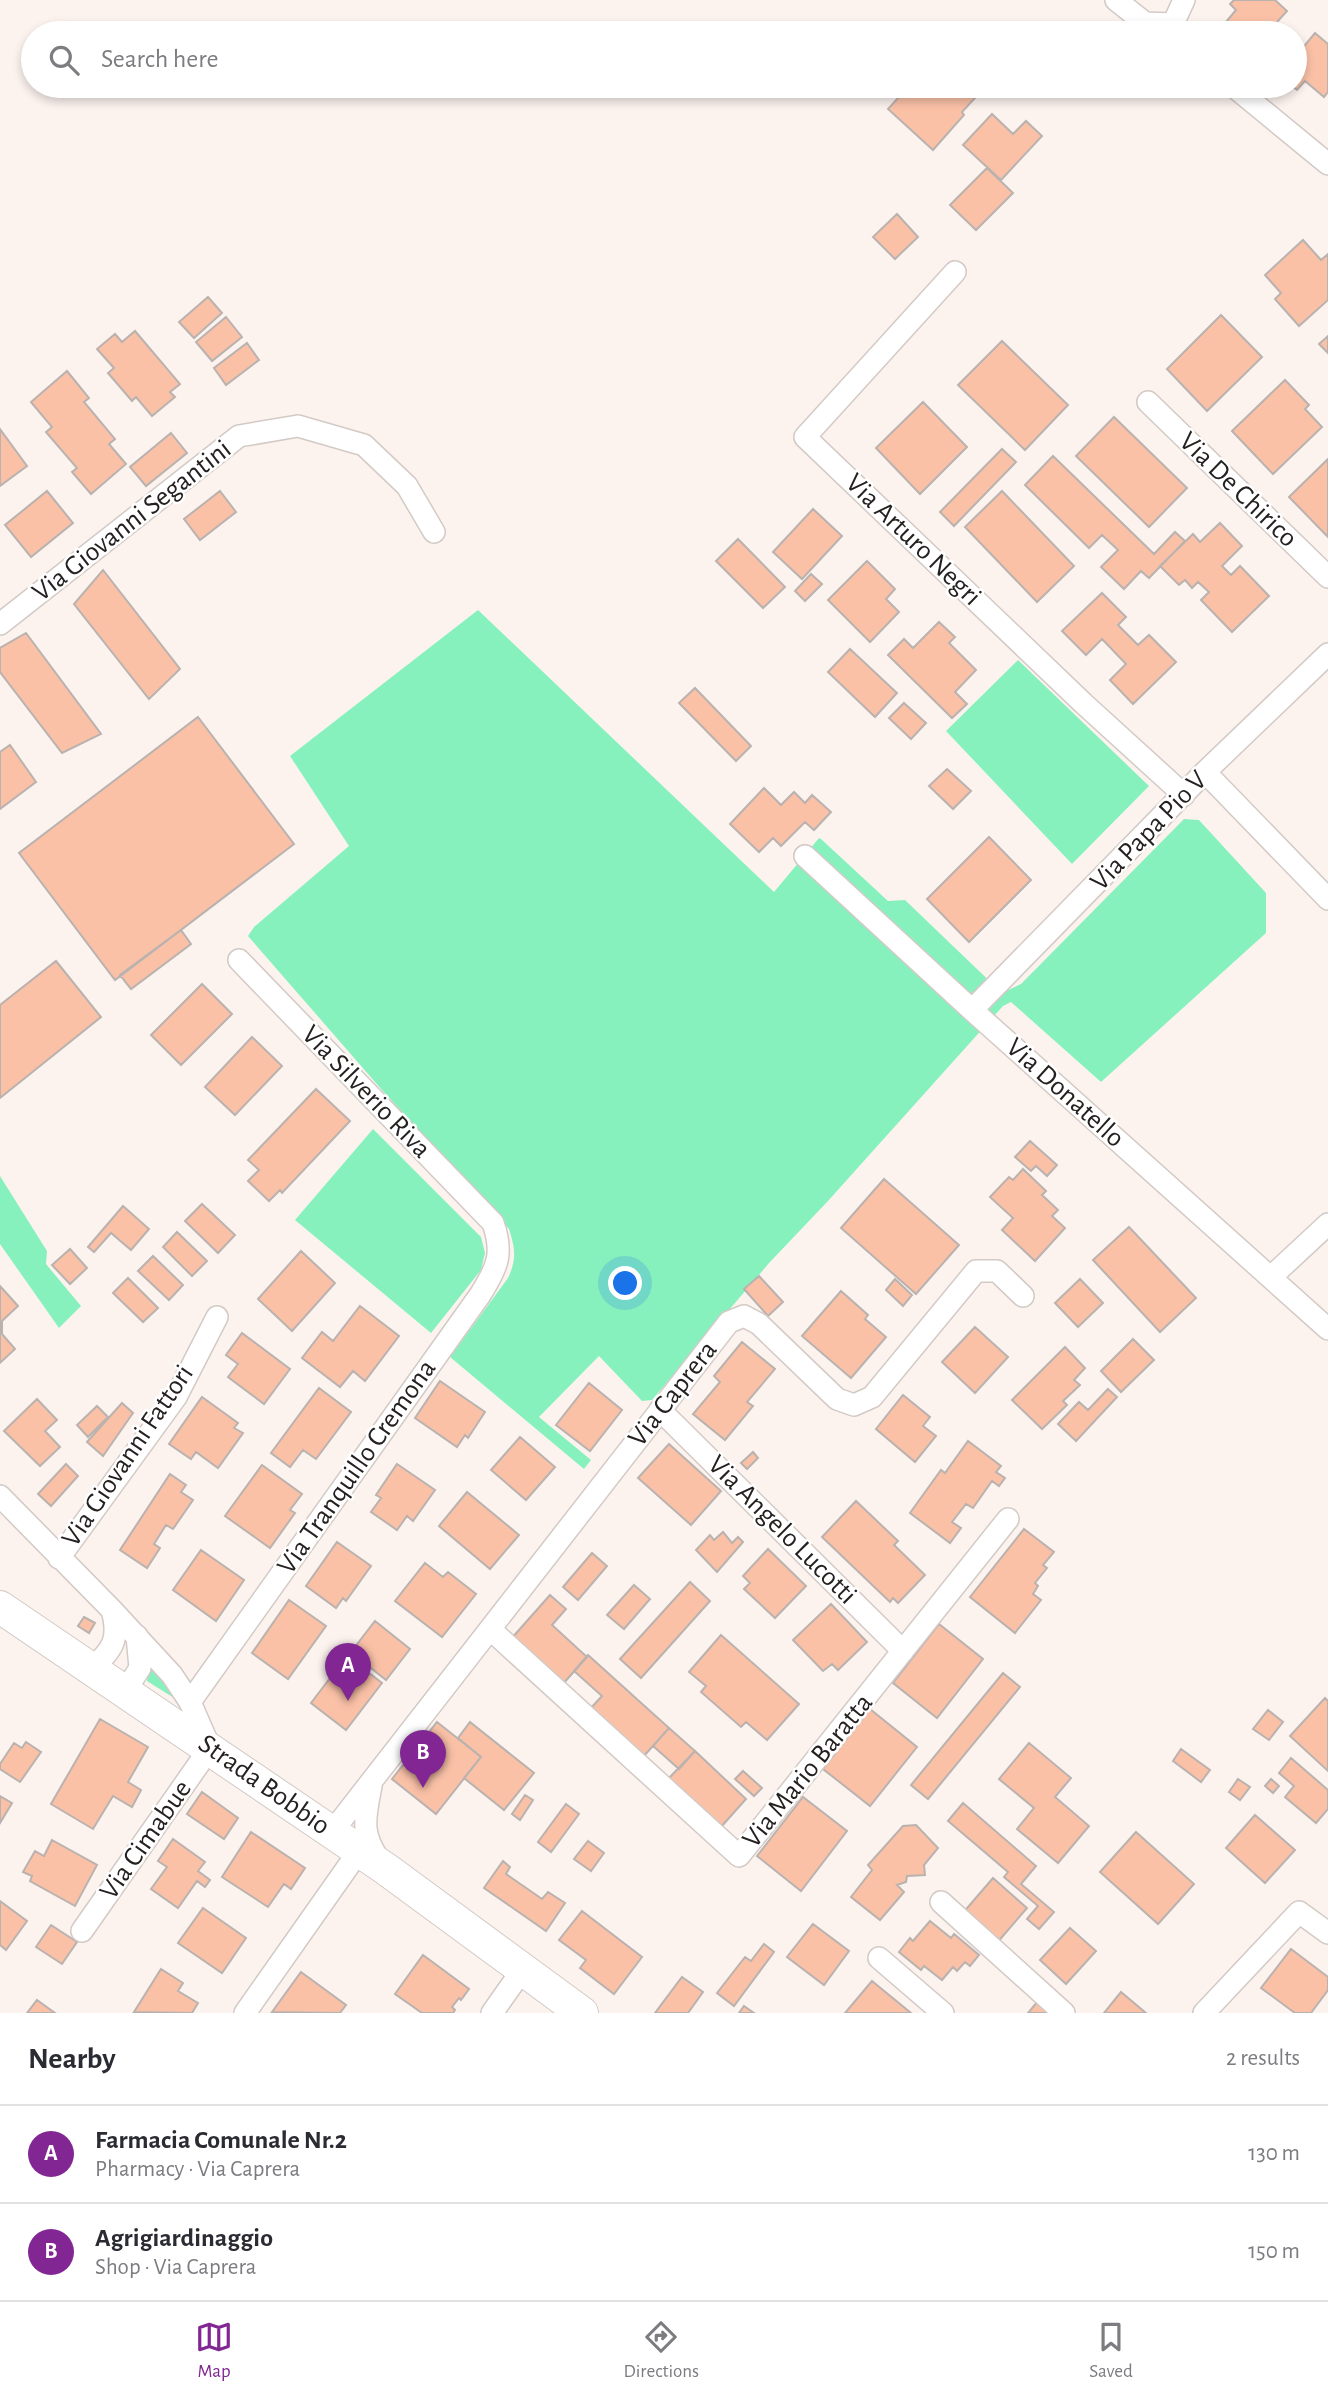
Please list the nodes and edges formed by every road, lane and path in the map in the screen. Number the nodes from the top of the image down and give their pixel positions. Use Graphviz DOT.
graph roads {
  1 [pos="1116,0"];
  2 [pos="1184,0"];
  3 [pos="1142,21"];
  4 [pos="1178,21"];
  5 [pos="1248,98"];
  6 [pos="1328,164"];
  7 [pos="955,272"];
  8 [pos="1148,402"];
  9 [pos="434,532"];
  10 [pos="1328,577"];
  11 [pos="0,624"];
  12 [pos="1328,654"];
  13 [pos="1205,772"];
  14 [pos="1184,795"];
  15 [pos="805,856"];
  16 [pos="1328,899"];
  17 [pos="239,960"];
  18 [pos="972,1010"];
  19 [pos="494,1223"];
  20 [pos="1328,1224"];
  21 [pos="1271,1277"];
  22 [pos="1023,1296"];
  23 [pos="216,1317"];
  24 [pos="1328,1329"];
  25 [pos="660,1410"];
  26 [pos="0,1496"];
  27 [pos="1008,1519"];
  28 [pos="59,1558"];
  29 [pos="0,1607"];
  30 [pos="112,1610"];
  31 [pos="490,1629"];
  32 [pos="137,1636"];
  33 [pos="904,1651"];
  34 [pos="91,1669"];
  35 [pos="125,1691"];
  36 [pos="190,1702"];
  37 [pos="210,1748"];
  38 [pos="372,1780"];
  39 [pos="332,1832"];
  40 [pos="359,1851"];
  41 [pos="386,1869"];
  42 [pos="941,1902"];
  43 [pos="82,1931"];
  44 [pos="1328,1933"];
  45 [pos="879,1958"];
  46 [pos="523,1969"];
  47 [pos="245,2013"];
  48 [pos="492,2013"];
  49 [pos="582,2013"];
  50 [pos="943,2013"];
  51 [pos="1064,2013"];
  52 [pos="1203,2013"];
  1 -- 3 [label="street"];
  2 -- 4 [label="street"];
  5 -- 6 [label="street"];
  7 -- 14 [label="street, Via Arturo Negri"];
  8 -- 10 [label="street, Via De Chirico"];
  9 -- 11 [label="street, Via Giovanni Segantini"];
  12 -- 13 [label="street, Via Papa Pio V"];
  13 -- 14 [label="street, Via Papa Pio V"];
  13 -- 16 [label="street"];
  14 -- 18 [label="street, Via Papa Pio V"];
  15 -- 18 [label="street, Via Donatello"];
  17 -- 19 [label="street, Via Silverio Riva"];
  18 -- 21 [label="street, Via Donatello"];
  19 -- 36 [label="street, Via Tranquillo Cremona"];
  20 -- 21 [label="street"];
  21 -- 24 [label="street, Via Donatello"];
  22 -- 25 [label="street, Via Caprera"];
  23 -- 28 [label="street, Via Giovanni Fattori"];
  25 -- 31 [label="street, Via Caprera"];
  25 -- 33 [label="street, Via Angelo Lucotti"];
  26 -- 28 [label="street"];
  27 -- 33 [label="street, Via Mario Baratta"];
  28 -- 30 [label="street"];
  29 -- 34 [label="main road, Strada Bobbio"];
  30 -- 32 [label="street"];
  30 -- 34 [label="street"];
  31 -- 33 [label="street, Via Mario Baratta"];
  31 -- 38 [label="street, Via Caprera"];
  32 -- 35 [label="street"];
  32 -- 36 [label="street"];
  34 -- 35 [label="main road, Strada Bobbio"];
  35 -- 37 [label="main road, Strada Bobbio"];
  36 -- 37 [label="street"];
  37 -- 39 [label="main road, Strada Bobbio"];
  37 -- 43 [label="street, Via Cimabue"];
  38 -- 39 [label="street, Via Caprera"];
  38 -- 41 [label="street, Via Caprera"];
  39 -- 40 [label="main road, Strada Bobbio"];
  40 -- 41 [label="main road, Strada Bobbio"];
  40 -- 47 [label="street"];
  41 -- 46 [label="main road, Strada Bobbio"];
  42 -- 51 [label="street"];
  44 -- 52 [label="street"];
  45 -- 50 [label="street"];
  46 -- 48 [label="street"];
  46 -- 49 [label="main road, Strada Bobbio"];
}
